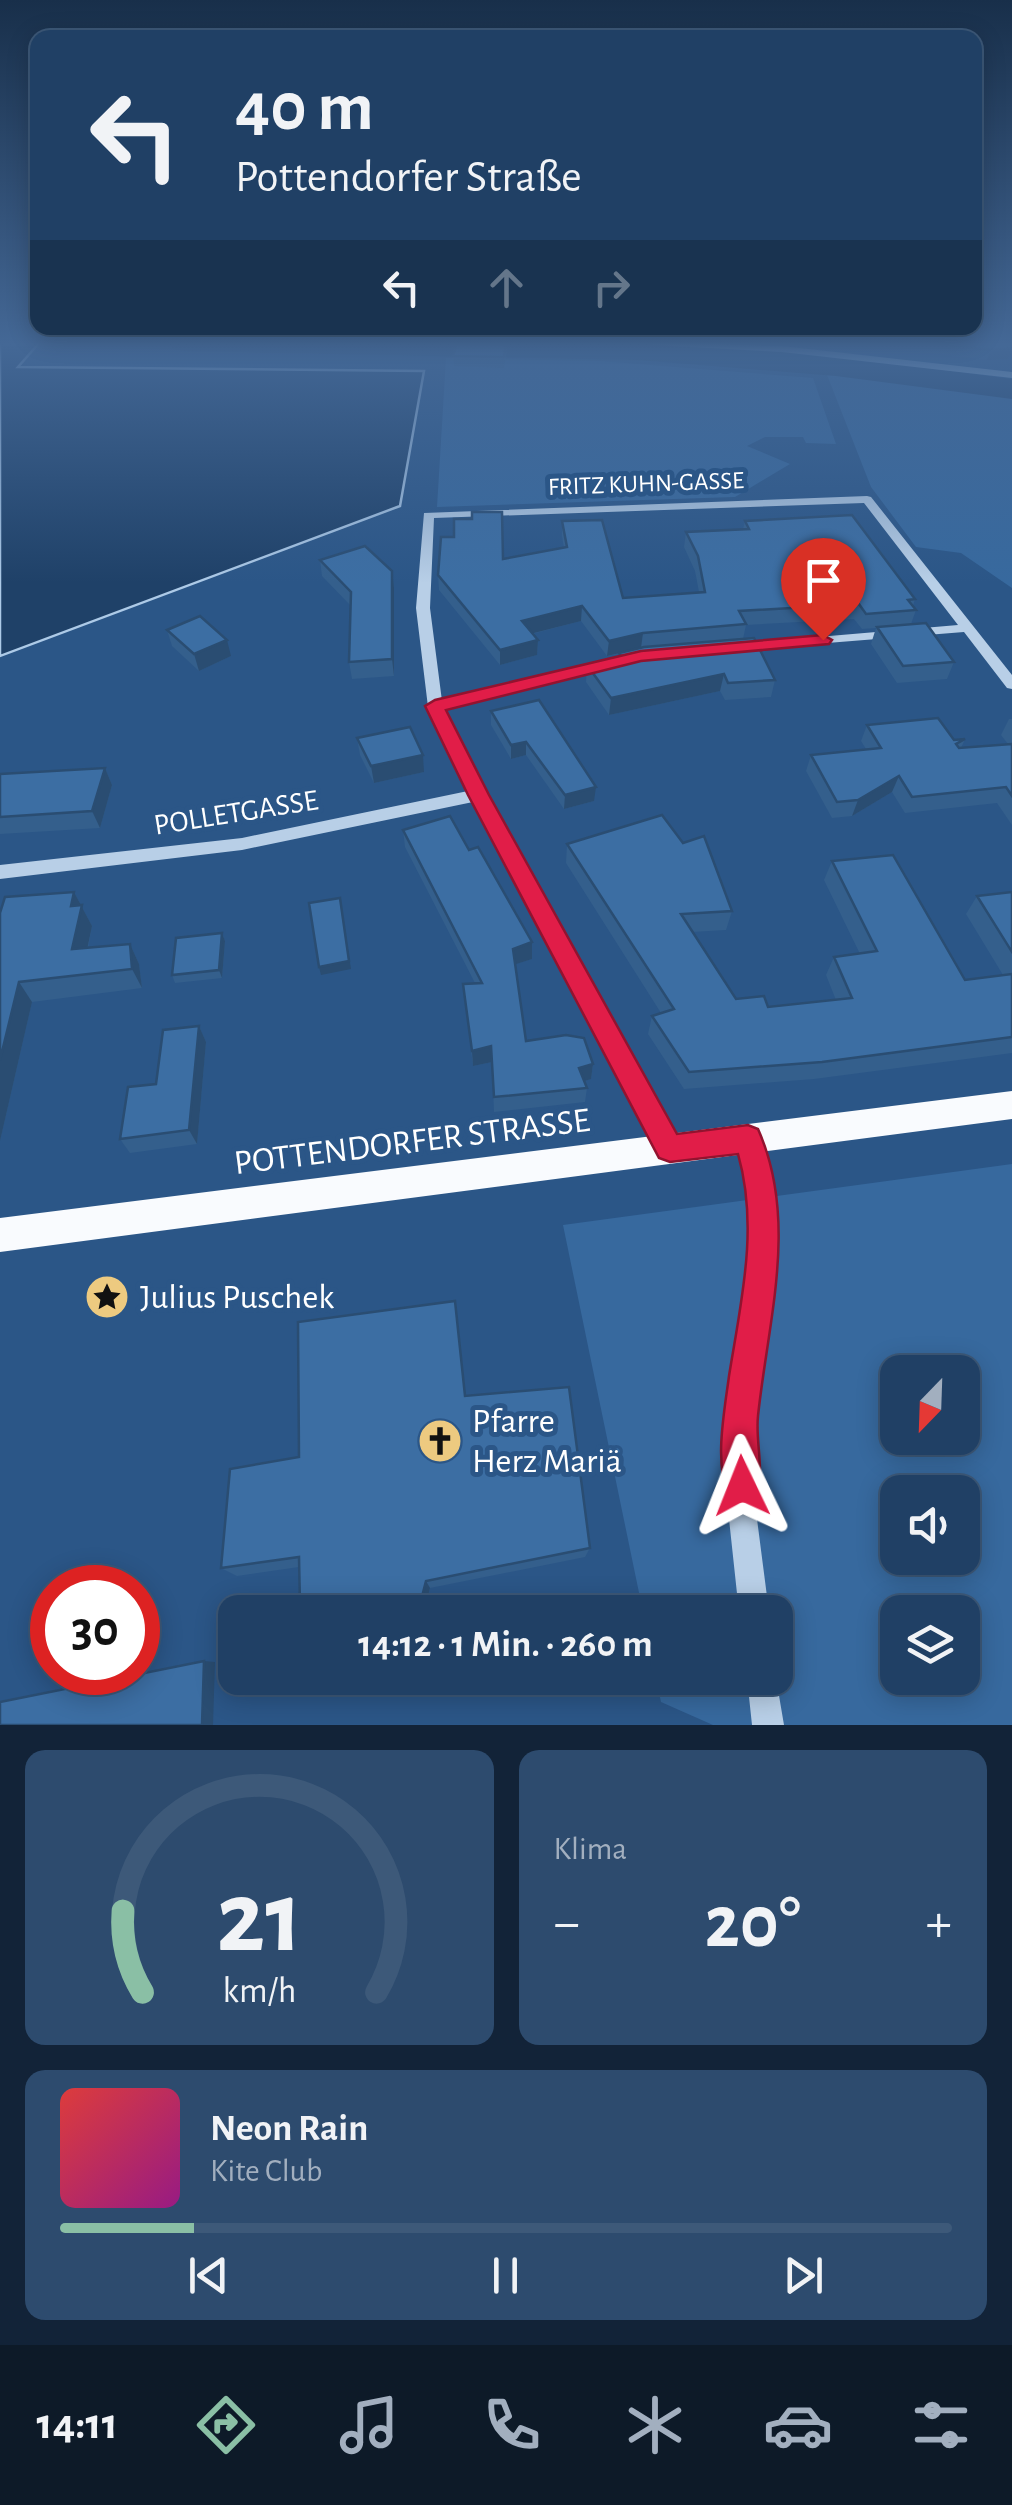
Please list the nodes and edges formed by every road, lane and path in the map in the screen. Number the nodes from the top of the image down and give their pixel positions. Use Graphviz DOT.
graph roads {
  1 [pos="968,628"];
  2 [pos="718,650"];
  3 [pos="622,661"];
  4 [pos="1012,685"];
  5 [pos="435,706"];
  6 [pos="478,795"];
  7 [pos="0,872"];
  8 [pos="1012,1105"];
  9 [pos="748,1139"];
  10 [pos="670,1148"];
  11 [pos="0,1235"];
  12 [pos="752,1595"];
  13 [pos="764,1695"];
  14 [pos="768,1725"];
  1 -- 2 [label="street"];
  1 -- 4 [label="street"];
  1 -- 5 [label="street, FRITZ KUHN-GASSE"];
  3 -- 5 [label="street"];
  5 -- 6 [label="street"];
  6 -- 7 [label="street, POLLETGASSE"];
  6 -- 10 [label="street"];
  8 -- 9 [label="main road, POTTENDORFER STRASSE"];
  9 -- 10 [label="main road, POTTENDORFER STRASSE"];
  9 -- 12 [label="street"];
  10 -- 11 [label="main road, POTTENDORFER STRASSE"];
  13 -- 14 [label="street"];
}
